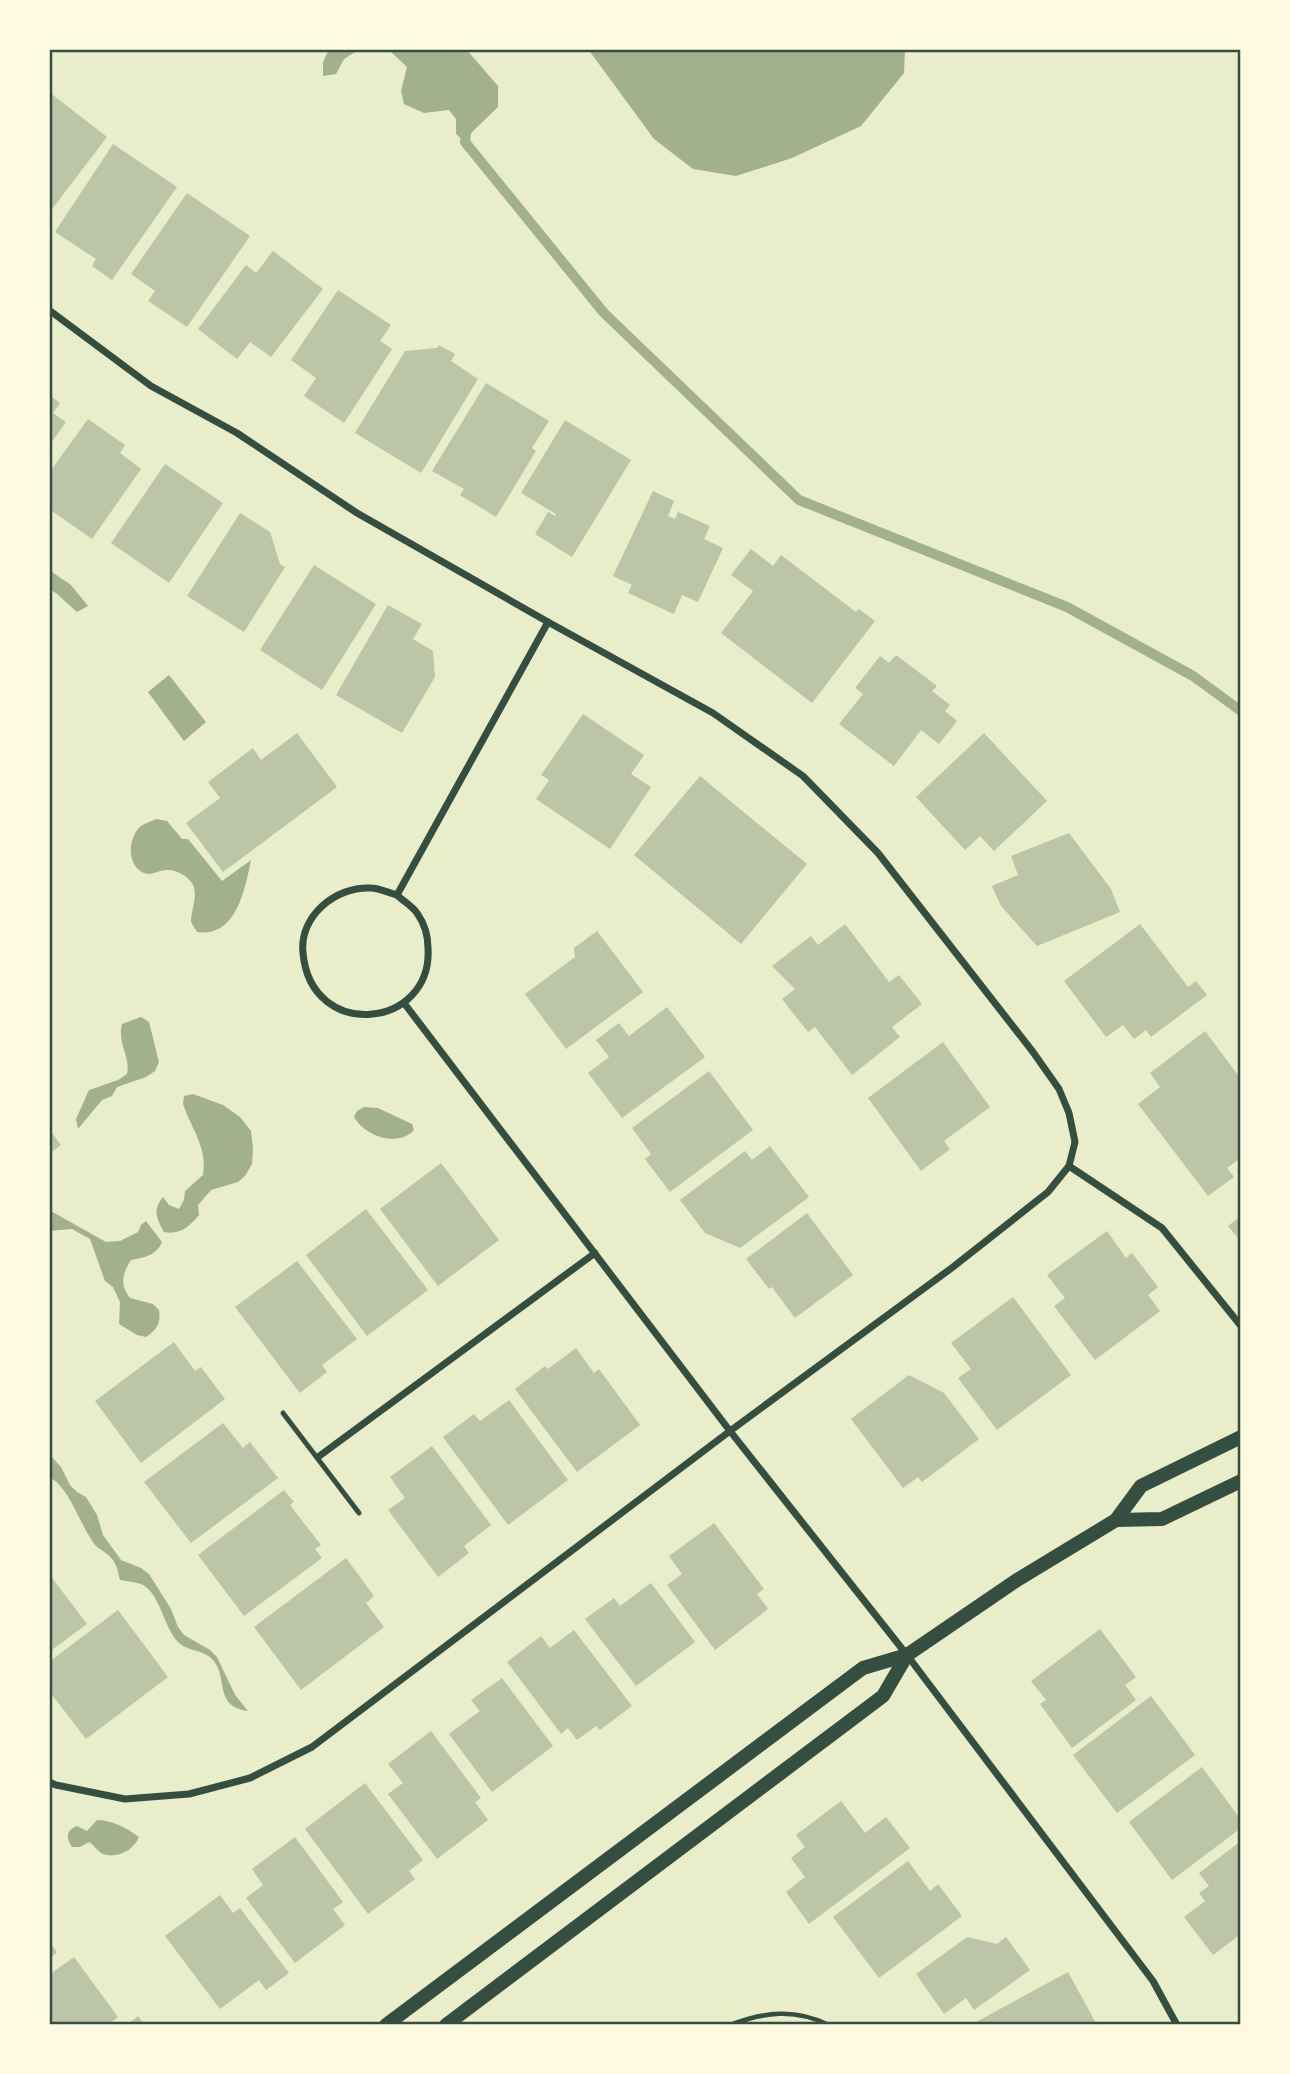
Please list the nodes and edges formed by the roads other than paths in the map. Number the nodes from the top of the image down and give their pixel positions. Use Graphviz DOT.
graph roads {
  1 [pos="49,310"];
  2 [pos="548,622"];
  3 [pos="397,895"];
  4 [pos="404,1003"];
  5 [pos="1069,1166"];
  6 [pos="595,1253"];
  7 [pos="1241,1326"];
  8 [pos="283,1413"];
  9 [pos="730,1430"];
  10 [pos="1241,1437"];
  11 [pos="318,1457"];
  12 [pos="1241,1481"];
  13 [pos="359,1513"];
  14 [pos="1116,1520"];
  15 [pos="907,1655"];
  16 [pos="49,1782"];
  17 [pos="386,2025"];
  18 [pos="446,2025"];
  19 [pos="1177,2025"];
  1 -- 2 [label="street"];
  2 -- 3 [label="street"];
  2 -- 5 [label="street"];
  3 -- 4 [label="street"];
  3 -- 4 [label="street"];
  4 -- 6 [label="street"];
  5 -- 7 [label="street"];
  5 -- 9 [label="street"];
  6 -- 9 [label="street"];
  6 -- 11 [label="street"];
  8 -- 11 [label="lane"];
  9 -- 15 [label="street"];
  9 -- 16 [label="street"];
  10 -- 14 [label="main road"];
  11 -- 13 [label="lane"];
  12 -- 14 [label="main road"];
  14 -- 15 [label="main road"];
  15 -- 17 [label="main road"];
  15 -- 18 [label="main road"];
  15 -- 19 [label="street"];
}
